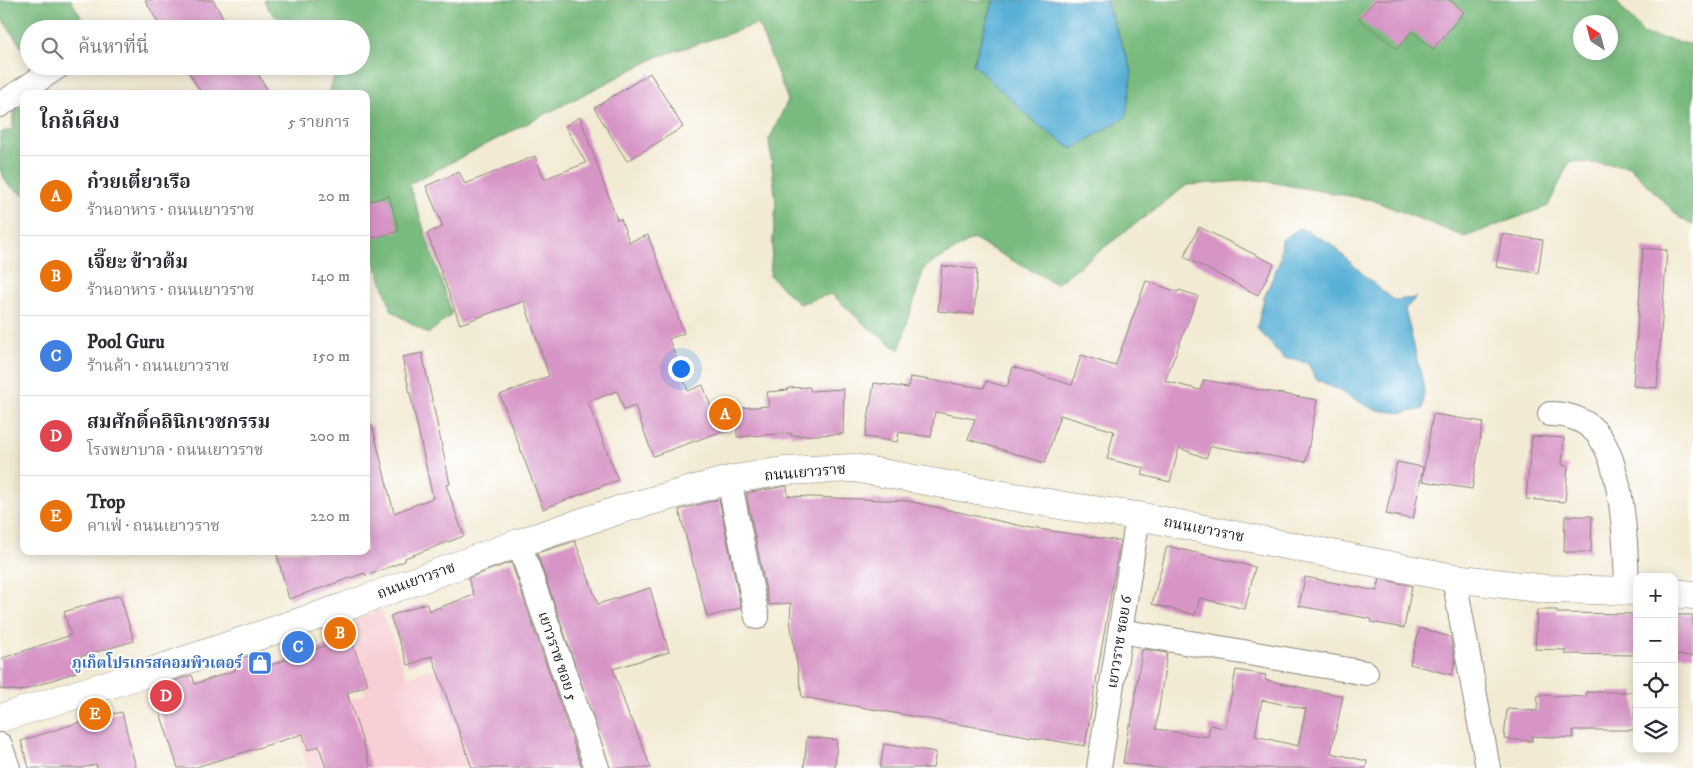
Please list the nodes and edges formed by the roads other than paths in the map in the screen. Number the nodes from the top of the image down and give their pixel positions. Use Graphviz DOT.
graph roads {
  1 [pos="45,75"];
  2 [pos="23,90"];
  3 [pos="20,92"];
  4 [pos="0,105"];
  5 [pos="1550,414"];
  6 [pos="729,480"];
  7 [pos="1138,516"];
  8 [pos="519,543"];
  9 [pos="1454,578"];
  10 [pos="1632,590"];
  11 [pos="1678,593"];
  12 [pos="1693,595"];
  13 [pos="757,617"];
  14 [pos="1120,631"];
  15 [pos="1366,673"];
  16 [pos="0,718"];
  17 [pos="0,745"];
  18 [pos="8,768"];
  19 [pos="597,768"];
  20 [pos="1100,768"];
  21 [pos="1488,768"];
  1 -- 2 [label="street"];
  3 -- 4 [label="street"];
  5 -- 10 [label="street"];
  6 -- 7 [label="main road, ถนนเยาวราช"];
  6 -- 8 [label="main road, ถนนเยาวราช"];
  6 -- 13 [label="street"];
  7 -- 9 [label="main road, ถนนเยาวราช"];
  7 -- 14 [label="street, เยาวราช ซอย 6"];
  8 -- 16 [label="main road, ถนนเยาวราช"];
  8 -- 19 [label="street, เยาวราช ซอย 5"];
  9 -- 10 [label="main road, ถนนเยาวราช"];
  9 -- 21 [label="street"];
  11 -- 12 [label="main road"];
  14 -- 15 [label="street"];
  14 -- 20 [label="street, เยาวราช ซอย 6"];
  17 -- 18 [label="street"];
}
